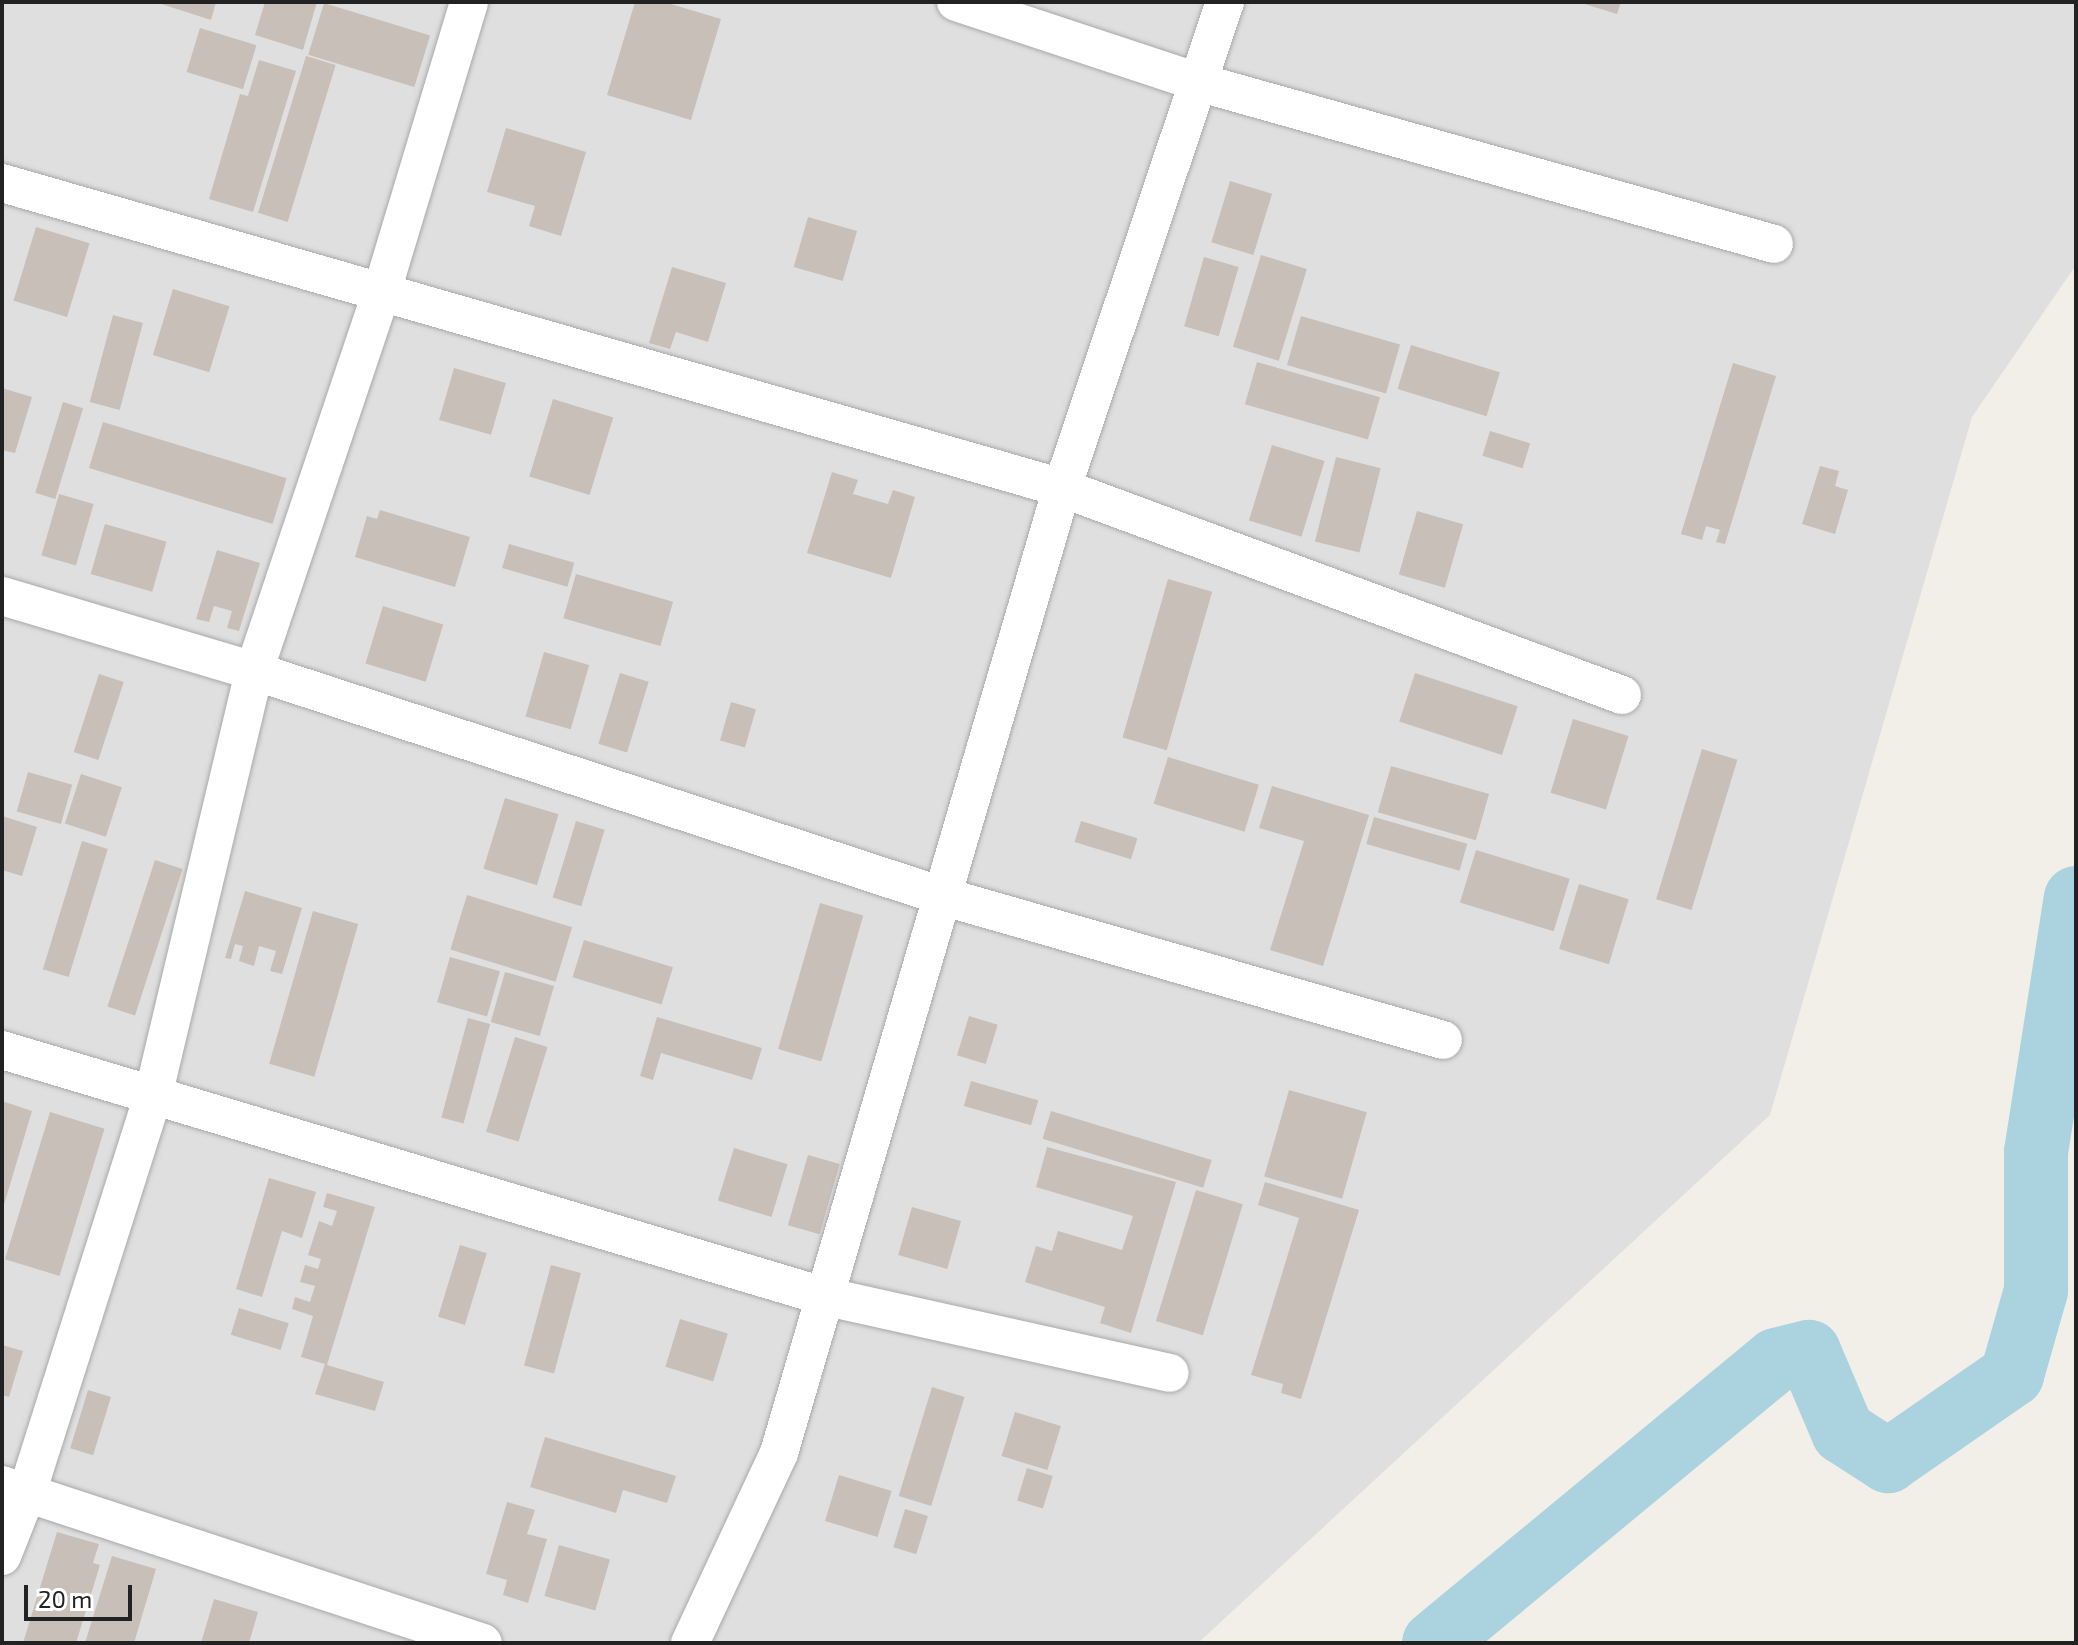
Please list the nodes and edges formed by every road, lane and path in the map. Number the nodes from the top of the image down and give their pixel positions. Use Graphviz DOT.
graph roads {
  1 [pos="469,2"];
  2 [pos="956,2"];
  3 [pos="1225,2"];
  4 [pos="1201,83"];
  5 [pos="2,183"];
  6 [pos="1774,244"];
  7 [pos="381,294"];
  8 [pos="1062,488"];
  9 [pos="2,596"];
  10 [pos="254,671"];
  11 [pos="1622,695"];
  12 [pos="945,897"];
  13 [pos="1443,1040"];
  14 [pos="2,1050"];
  15 [pos="153,1096"];
  16 [pos="823,1296"];
  17 [pos="1170,1373"];
  18 [pos="15,1489"];
  19 [pos="2,1556"];
  20 [pos="483,1643"];
  21 [pos="690,1643"];
  1 -- 7 [label="street"];
  2 -- 4 [label="street"];
  3 -- 4 [label="street"];
  4 -- 6 [label="street"];
  4 -- 8 [label="street"];
  5 -- 7 [label="street"];
  7 -- 8 [label="street"];
  7 -- 10 [label="street"];
  8 -- 11 [label="street"];
  8 -- 12 [label="street"];
  9 -- 10 [label="street"];
  10 -- 12 [label="street"];
  10 -- 15 [label="street"];
  12 -- 13 [label="street"];
  12 -- 16 [label="street"];
  14 -- 15 [label="street"];
  15 -- 16 [label="street"];
  15 -- 18 [label="street"];
  16 -- 17 [label="street"];
  16 -- 21 [label="street"];
  18 -- 19 [label="street"];
  18 -- 20 [label="street"];
}
